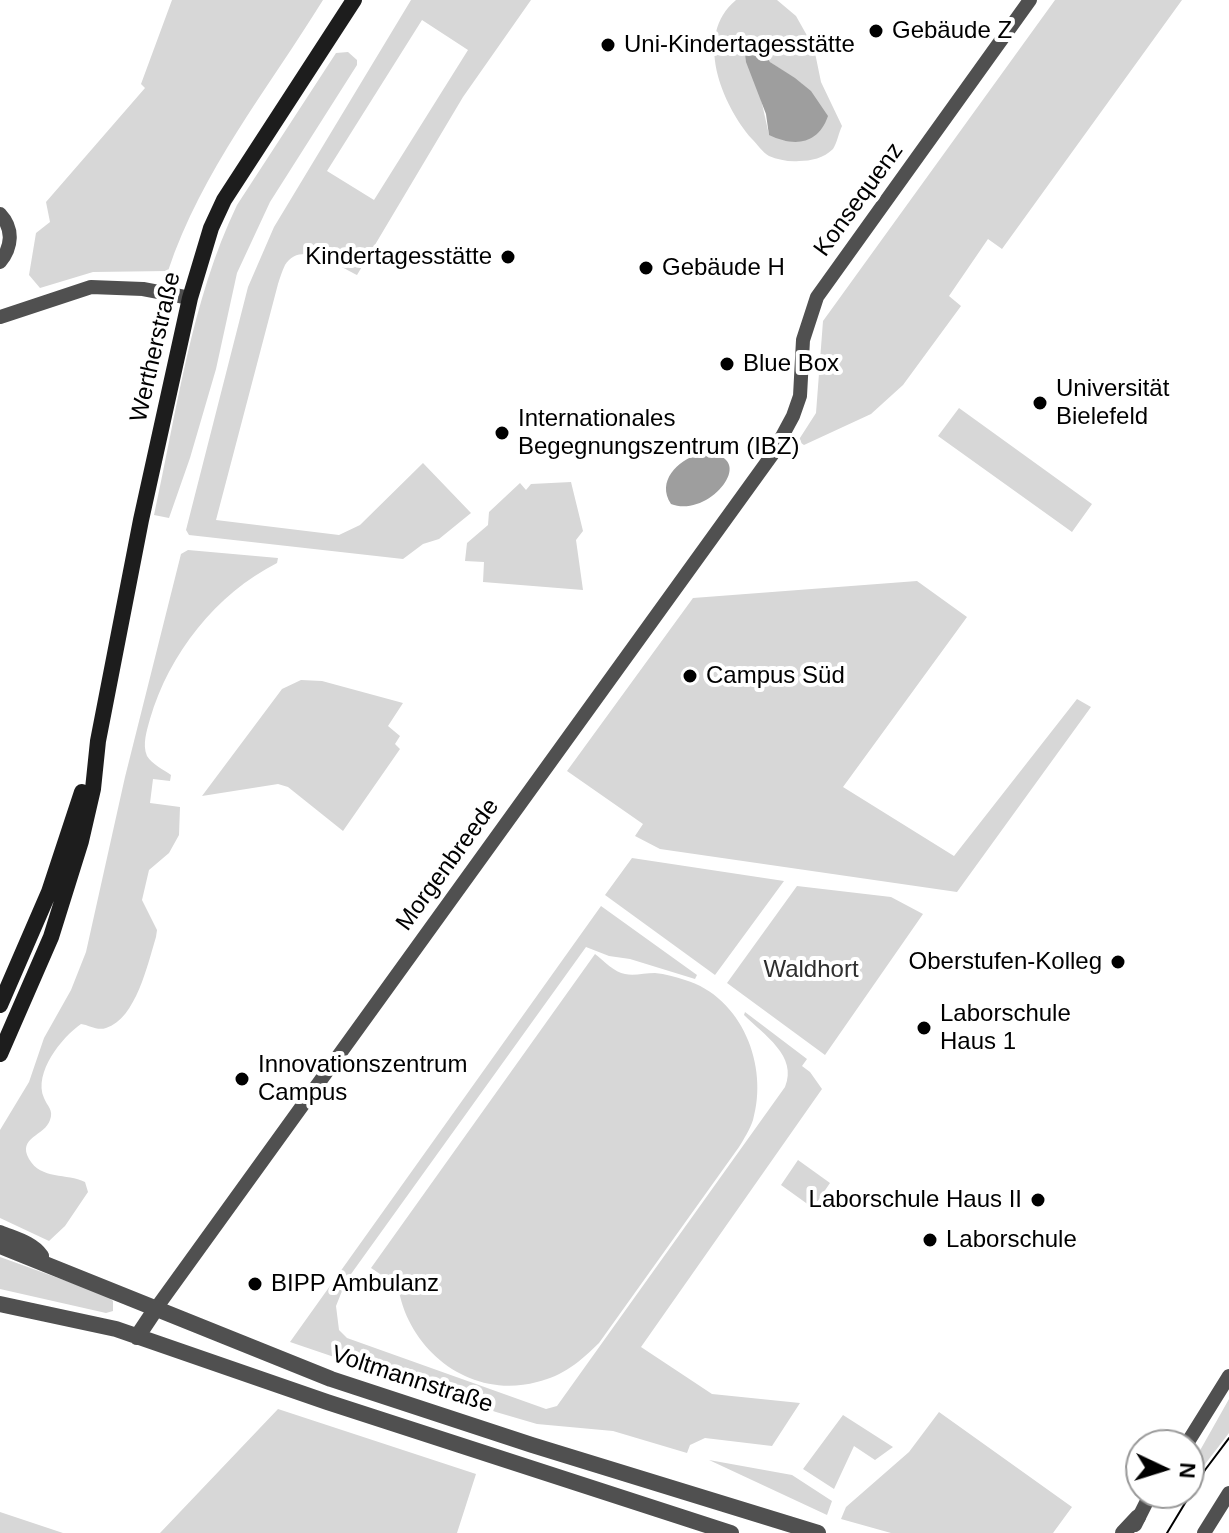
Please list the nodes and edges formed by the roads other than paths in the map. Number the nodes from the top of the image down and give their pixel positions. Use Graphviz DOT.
graph roads {
  1 [pos="354,0"];
  2 [pos="1030,0"];
  3 [pos="0,214"];
  4 [pos="0,262"];
  5 [pos="190,298"];
  6 [pos="0,317"];
  7 [pos="775,449"];
  8 [pos="98,741"];
  9 [pos="1,1002"];
  10 [pos="0,1054"];
  11 [pos="0,1233"];
  12 [pos="0,1246"];
  13 [pos="47,1264"];
  14 [pos="0,1304"];
  15 [pos="157,1307"];
  16 [pos="137,1337"];
  17 [pos="1229,1376"];
  18 [pos="1196,1429"];
  19 [pos="1229,1493"];
  20 [pos="1134,1525"];
  21 [pos="731,1533"];
  22 [pos="818,1533"];
  23 [pos="1123,1533"];
  24 [pos="1204,1533"];
  1 -- 5 [label="main road, Wertherstraße"];
  2 -- 7 [label="street, Konsequenz"];
  3 -- 4 [label="street"];
  5 -- 6 [label="street"];
  5 -- 8 [label="main road, Wertherstraße"];
  7 -- 15 [label="street, Morgenbreede"];
  8 -- 9 [label="main road, Wertherstraße"];
  8 -- 10 [label="main road, Wertherstraße"];
  11 -- 13 [label="street"];
  12 -- 13 [label="street, Voltmannstraße"];
  13 -- 15 [label="street, Voltmannstraße"];
  14 -- 16 [label="street, Voltmannstraße"];
  15 -- 16 [label="street"];
  15 -- 22 [label="street, Voltmannstraße"];
  16 -- 21 [label="street, Voltmannstraße"];
  17 -- 18 [label="street"];
  19 -- 24 [label="street"];
  20 -- 23 [label="street"];
}
